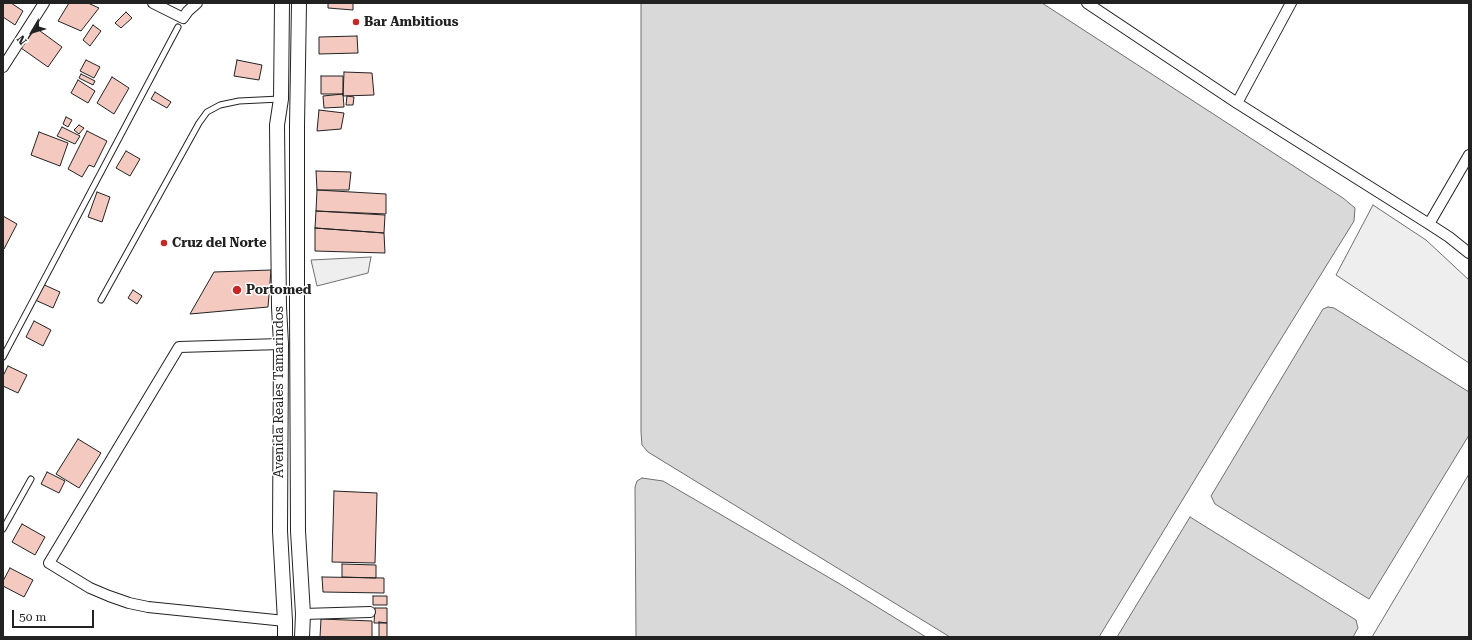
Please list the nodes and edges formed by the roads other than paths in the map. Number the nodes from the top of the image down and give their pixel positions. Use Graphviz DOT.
graph roads {
  1 [pos="44,3"];
  2 [pos="153,3"];
  3 [pos="197,3"];
  4 [pos="274,3"];
  5 [pos="300,3"];
  6 [pos="1087,3"];
  7 [pos="1291,3"];
  8 [pos="282,9"];
  9 [pos="178,27"];
  10 [pos="3,67"];
  11 [pos="281,99"];
  12 [pos="1237,103"];
  13 [pos="1469,155"];
  14 [pos="1429,224"];
  15 [pos="1469,253"];
  16 [pos="102,300"];
  17 [pos="297,306"];
  18 [pos="279,307"];
  19 [pos="281,344"];
  20 [pos="3,357"];
  21 [pos="31,479"];
  22 [pos="3,529"];
  23 [pos="370,612"];
  24 [pos="303,614"];
  25 [pos="286,621"];
  26 [pos="284,637"];
  27 [pos="302,637"];
  1 -- 10 [label="street"];
  2 -- 3 [label="street"];
  4 -- 8 [label="street"];
  5 -- 17 [label="main road, Avenida Reales Tamarindos"];
  6 -- 12 [label="street"];
  7 -- 12 [label="street"];
  8 -- 11 [label="main road, Avenida Reales Tamarindos"];
  9 -- 20 [label="lane"];
  11 -- 16 [label="lane"];
  11 -- 18 [label="main road, Avenida Reales Tamarindos"];
  12 -- 14 [label="street"];
  13 -- 14 [label="street"];
  14 -- 15 [label="street"];
  17 -- 18 [label="main road"];
  17 -- 24 [label="main road, Avenida Reales Tamarindos"];
  18 -- 19 [label="main road, Avenida Reales Tamarindos"];
  19 -- 25 [label="main road, Avenida Reales Tamarindos"];
  19 -- 25 [label="street"];
  21 -- 22 [label="lane"];
  23 -- 24 [label="street"];
  24 -- 27 [label="main road, Avenida Reales Tamarindos"];
  25 -- 26 [label="main road, Avenida Reales Tamarindos"];
}
